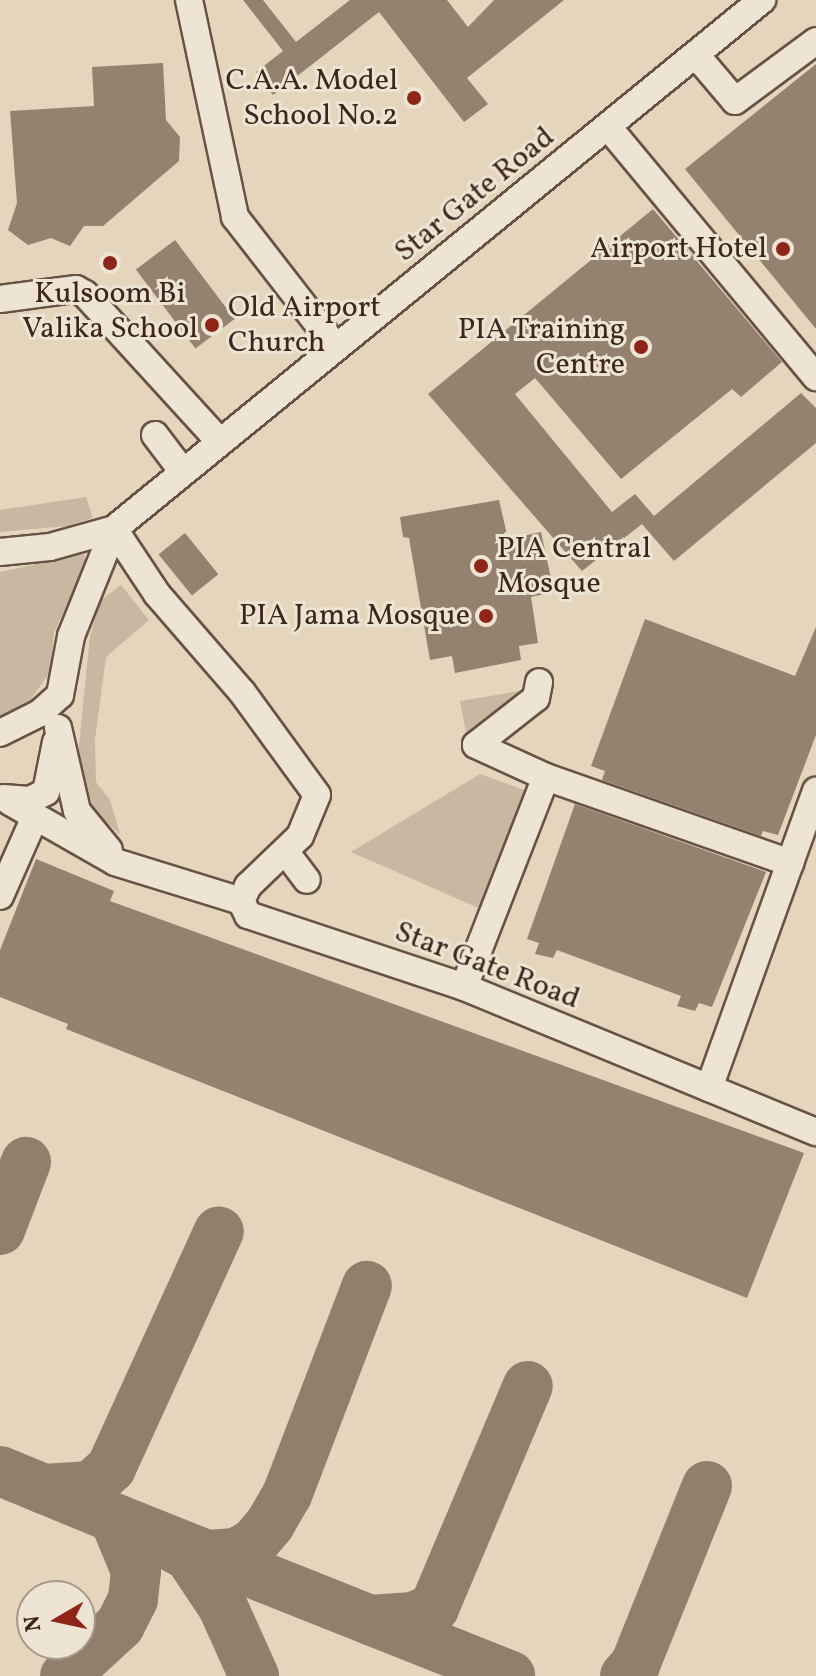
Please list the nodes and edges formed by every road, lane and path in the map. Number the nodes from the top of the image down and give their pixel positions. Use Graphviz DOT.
graph roads {
  1 [pos="189,0"];
  2 [pos="762,0"];
  3 [pos="816,41"];
  4 [pos="696,55"];
  5 [pos="609,128"];
  6 [pos="0,299"];
  7 [pos="336,347"];
  8 [pos="816,377"];
  9 [pos="155,435"];
  10 [pos="220,442"];
  11 [pos="183,472"];
  12 [pos="114,529"];
  13 [pos="0,552"];
  14 [pos="539,682"];
  15 [pos="60,695"];
  16 [pos="58,728"];
  17 [pos="0,733"];
  18 [pos="546,777"];
  19 [pos="816,791"];
  20 [pos="5,799"];
  21 [pos="34,819"];
  22 [pos="285,851"];
  23 [pos="120,863"];
  24 [pos="790,863"];
  25 [pos="307,880"];
  26 [pos="0,896"];
  27 [pos="241,901"];
  28 [pos="464,987"];
  29 [pos="709,1088"];
  30 [pos="816,1132"];
  1 -- 7 [label="street"];
  2 -- 4 [label="street, Star Gate Road"];
  3 -- 4 [label="street"];
  4 -- 5 [label="street, Star Gate Road"];
  5 -- 7 [label="street, Star Gate Road"];
  5 -- 8 [label="street"];
  6 -- 10 [label="street"];
  7 -- 10 [label="street, Star Gate Road"];
  9 -- 11 [label="street"];
  10 -- 11 [label="street, Star Gate Road"];
  11 -- 12 [label="street, Star Gate Road"];
  12 -- 13 [label="street"];
  12 -- 15 [label="street"];
  12 -- 22 [label="street"];
  14 -- 18 [label="street"];
  15 -- 16 [label="street"];
  15 -- 17 [label="street"];
  16 -- 20 [label="street"];
  16 -- 23 [label="street"];
  18 -- 24 [label="street"];
  18 -- 28 [label="street"];
  19 -- 24 [label="street"];
  20 -- 21 [label="street"];
  21 -- 23 [label="street"];
  21 -- 26 [label="street"];
  22 -- 25 [label="street"];
  22 -- 27 [label="street"];
  23 -- 27 [label="street"];
  24 -- 29 [label="street"];
  27 -- 28 [label="street, Star Gate Road"];
  28 -- 29 [label="street, Star Gate Road"];
  29 -- 30 [label="street, Star Gate Road"];
}
